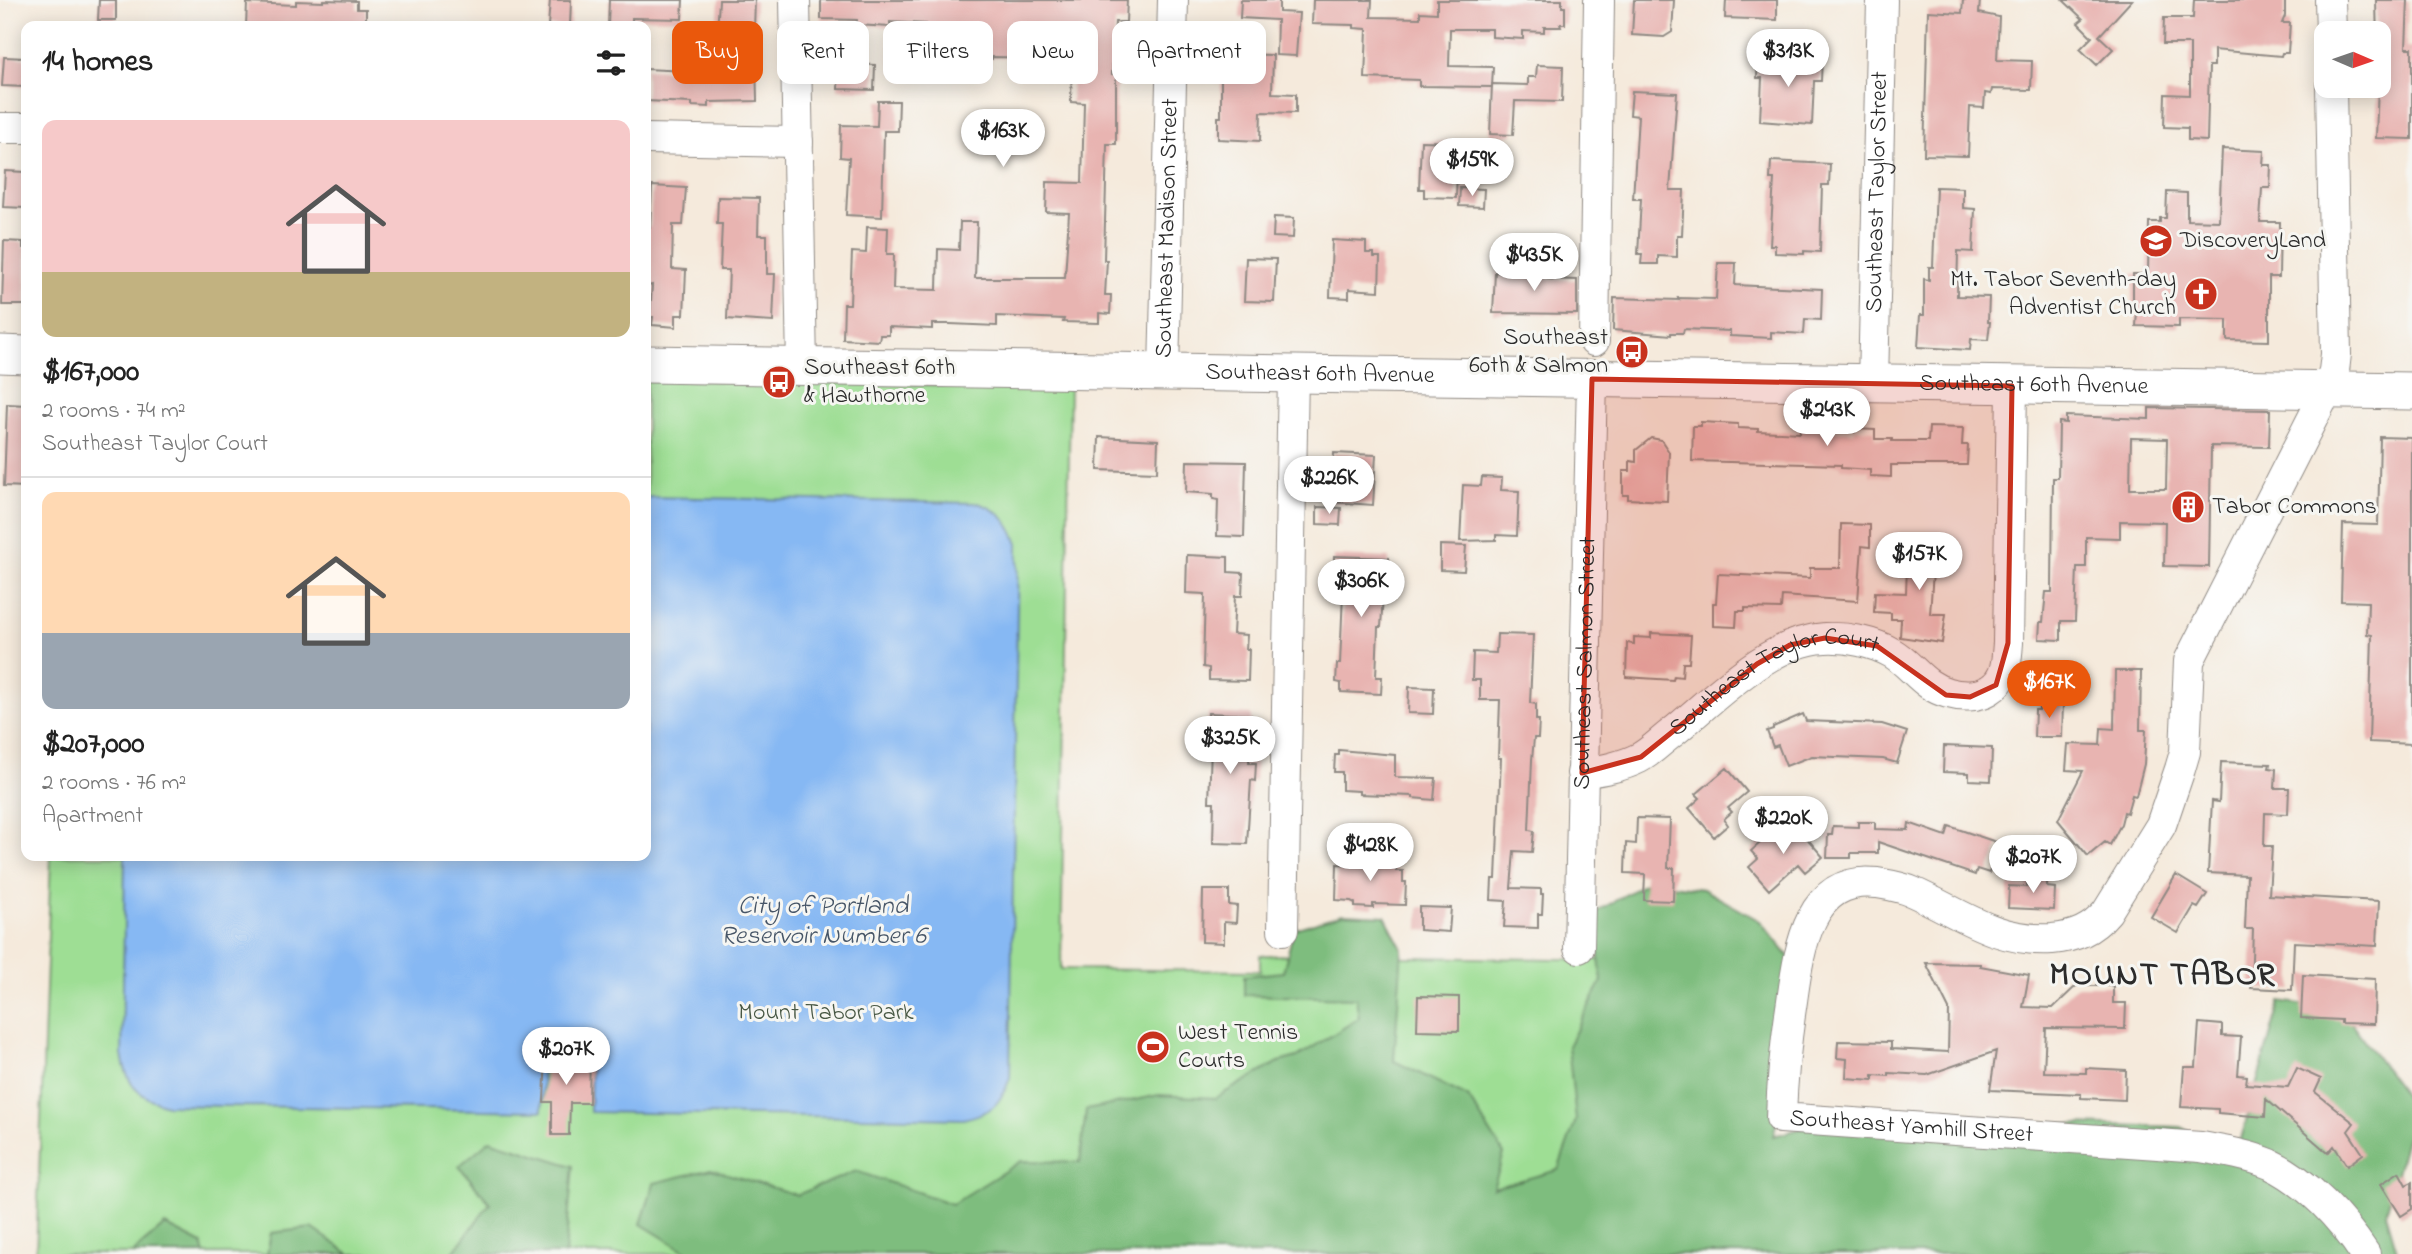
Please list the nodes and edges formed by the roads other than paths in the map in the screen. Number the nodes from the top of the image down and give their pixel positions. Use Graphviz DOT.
graph roads {
  1 [pos="794,0"];
  2 [pos="1173,0"];
  3 [pos="1599,0"];
  4 [pos="1882,0"];
  5 [pos="2330,0"];
  6 [pos="2330,21"];
  7 [pos="2331,98"];
  8 [pos="0,128"];
  9 [pos="21,128"];
  10 [pos="651,139"];
  11 [pos="798,142"];
  12 [pos="1594,341"];
  13 [pos="0,354"];
  14 [pos="21,355"];
  15 [pos="651,364"];
  16 [pos="802,367"];
  17 [pos="1164,372"];
  18 [pos="1293,374"];
  19 [pos="1592,379"];
  20 [pos="1873,383"];
  21 [pos="2012,386"];
  22 [pos="2327,390"];
  23 [pos="2412,391"];
  24 [pos="1583,773"];
  25 [pos="1283,930"];
  26 [pos="1578,948"];
  27 [pos="2365,1254"];
  1 -- 11 [label="street"];
  2 -- 17 [label="street, Southeast Madison Street"];
  3 -- 12 [label="street"];
  4 -- 20 [label="street, Southeast Taylor Street"];
  5 -- 6 [label="street"];
  7 -- 22 [label="street, Southeast Yamhill Street"];
  8 -- 9 [label="street"];
  10 -- 11 [label="street"];
  11 -- 16 [label="street"];
  13 -- 14 [label="main road"];
  15 -- 16 [label="main road, Southeast 60th Avenue"];
  16 -- 17 [label="main road, Southeast 60th Avenue"];
  17 -- 18 [label="main road, Southeast 60th Avenue"];
  18 -- 19 [label="main road, Southeast 60th Avenue"];
  18 -- 25 [label="street"];
  19 -- 20 [label="main road, Southeast 60th Avenue"];
  19 -- 24 [label="street, Southeast Salmon Street"];
  20 -- 21 [label="main road, Southeast 60th Avenue"];
  21 -- 22 [label="main road, Southeast 60th Avenue"];
  21 -- 24 [label="street, Southeast Taylor Court"];
  22 -- 23 [label="main road, Southeast 60th Avenue"];
  22 -- 27 [label="street, Southeast Yamhill Street"];
  24 -- 26 [label="street, Southeast Salmon Street"];
}
